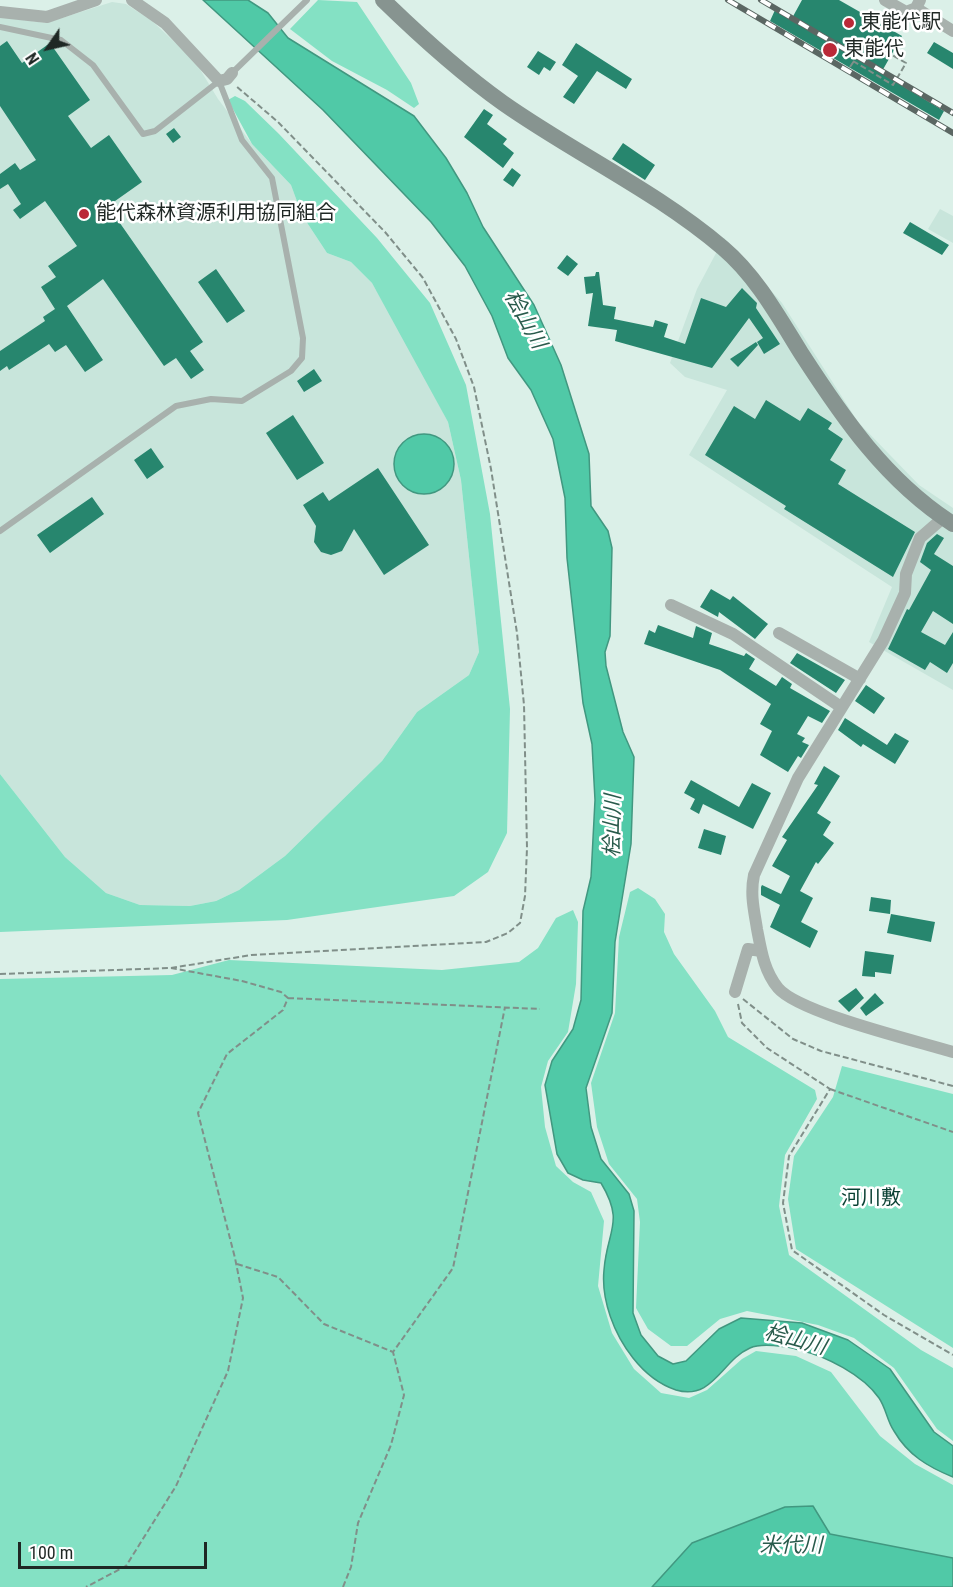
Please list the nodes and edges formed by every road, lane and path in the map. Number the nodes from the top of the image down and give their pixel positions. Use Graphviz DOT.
graph roads {
  1 [pos="96,0"];
  2 [pos="132,0"];
  3 [pos="307,0"];
  4 [pos="383,0"];
  5 [pos="885,0"];
  6 [pos="918,4"];
  7 [pos="0,12"];
  8 [pos="0,27"];
  9 [pos="953,31"];
  10 [pos="855,58"];
  11 [pos="881,58"];
  12 [pos="853,62"];
  13 [pos="850,67"];
  14 [pos="226,77"];
  15 [pos="948,521"];
  16 [pos="0,531"];
  17 [pos="671,605"];
  18 [pos="779,633"];
  19 [pos="860,679"];
  20 [pos="841,707"];
  21 [pos="762,951"];
  22 [pos="171,968"];
  23 [pos="0,974"];
  24 [pos="735,992"];
  25 [pos="288,998"];
  26 [pos="505,1007"];
  27 [pos="540,1009"];
  28 [pos="953,1052"];
  29 [pos="953,1086"];
  30 [pos="830,1089"];
  31 [pos="953,1132"];
  32 [pos="237,1264"];
  33 [pos="393,1352"];
  34 [pos="953,1355"];
  35 [pos="86,1587"];
  36 [pos="343,1587"];
  1 -- 7 [label="street"];
  2 -- 14 [label="street"];
  3 -- 14 [label="lane"];
  4 -- 15 [label="street"];
  5 -- 6 [label="street"];
  6 -- 9 [label="street"];
  8 -- 14 [label="lane"];
  10 -- 12 [label="path"];
  11 -- 12 [label="path"];
  12 -- 13 [label="path"];
  14 -- 16 [label="lane"];
  14 -- 22 [label="path"];
  15 -- 19 [label="street"];
  17 -- 20 [label="street"];
  18 -- 19 [label="street"];
  19 -- 20 [label="street"];
  20 -- 21 [label="street"];
  21 -- 24 [label="street"];
  21 -- 28 [label="street"];
  22 -- 23 [label="path"];
  22 -- 25 [label="path"];
  24 -- 29 [label="path"];
  24 -- 30 [label="path"];
  25 -- 26 [label="path"];
  25 -- 32 [label="path"];
  26 -- 27 [label="path"];
  26 -- 33 [label="path"];
  30 -- 31 [label="path"];
  30 -- 34 [label="path"];
  32 -- 33 [label="path"];
  32 -- 35 [label="path"];
  33 -- 36 [label="path"];
}
